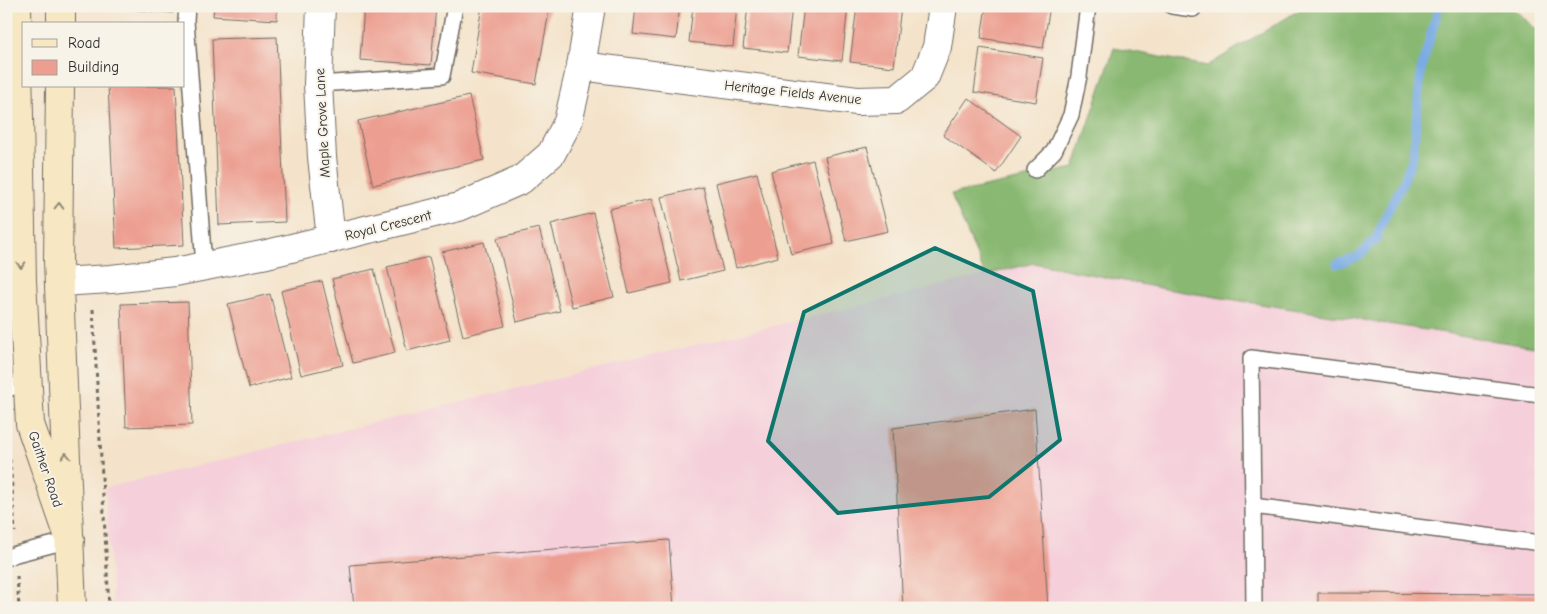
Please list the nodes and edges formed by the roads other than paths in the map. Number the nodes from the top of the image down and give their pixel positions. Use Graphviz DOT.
graph roads {
  1 [pos="17,6"];
  2 [pos="62,6"];
  3 [pos="187,6"];
  4 [pos="321,6"];
  5 [pos="455,6"];
  6 [pos="591,6"];
  7 [pos="943,6"];
  8 [pos="1088,6"];
  9 [pos="1172,6"];
  10 [pos="1193,6"];
  11 [pos="61,22"];
  12 [pos="581,66"];
  13 [pos="318,84"];
  14 [pos="60,88"];
  15 [pos="1035,170"];
  16 [pos="331,239"];
  17 [pos="204,266"];
  18 [pos="59,282"];
  19 [pos="17,385"];
  20 [pos="1541,395"];
  21 [pos="1253,506"];
  22 [pos="70,540"];
  23 [pos="1541,543"];
  24 [pos="11,556"];
  25 [pos="72,608"];
  26 [pos="1254,608"];
  1 -- 19 [label="main road, Gaither Road, one-way"];
  2 -- 11 [label="main road"];
  3 -- 17 [label="lane"];
  4 -- 13 [label="street, Maple Grove Lane"];
  5 -- 13 [label="lane"];
  6 -- 12 [label="street, Royal Crescent"];
  7 -- 12 [label="street, Heritage Fields Avenue"];
  8 -- 15 [label="lane"];
  9 -- 10 [label="lane"];
  12 -- 16 [label="street, Royal Crescent"];
  13 -- 16 [label="street, Maple Grove Lane"];
  18 -- 14 [label="main road, Gaither Road, one-way"];
  16 -- 17 [label="street, Royal Crescent"];
  17 -- 18 [label="street, Royal Crescent"];
  22 -- 18 [label="main road, Gaither Road, one-way"];
  19 -- 22 [label="main road, Gaither Road"];
  20 -- 21 [label="lane"];
  21 -- 23 [label="lane"];
  21 -- 26 [label="lane"];
  22 -- 24 [label="lane"];
  22 -- 25 [label="main road, Gaither Road"];
}
